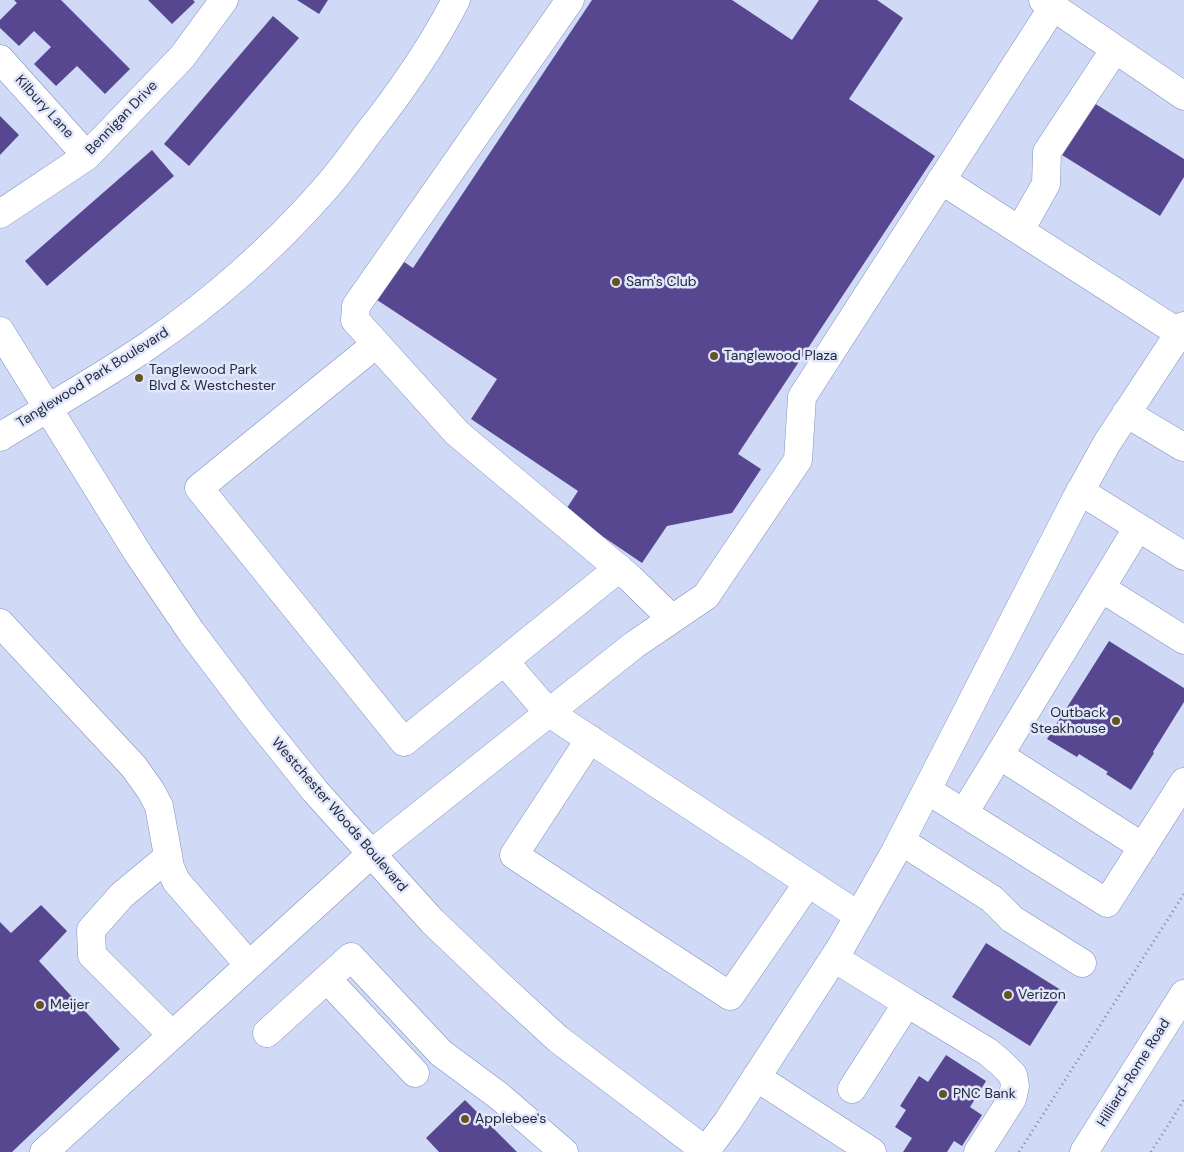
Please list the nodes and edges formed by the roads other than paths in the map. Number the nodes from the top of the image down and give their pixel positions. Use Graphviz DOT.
graph roads {
  1 [pos="224,0"];
  2 [pos="456,0"];
  3 [pos="570,0"];
  4 [pos="1048,3"];
  5 [pos="1115,49"];
  6 [pos="0,59"];
  7 [pos="1184,96"];
  8 [pos="87,156"];
  9 [pos="941,180"];
  10 [pos="0,214"];
  11 [pos="1020,230"];
  12 [pos="1182,330"];
  13 [pos="0,331"];
  14 [pos="376,344"];
  15 [pos="47,408"];
  16 [pos="1126,413"];
  17 [pos="0,437"];
  18 [pos="1184,446"];
  19 [pos="1080,491"];
  20 [pos="1138,527"];
  21 [pos="1184,556"];
  22 [pos="619,568"];
  23 [pos="1101,588"];
  24 [pos="672,619"];
  25 [pos="0,623"];
  26 [pos="1184,640"];
  27 [pos="504,661"];
  28 [pos="548,712"];
  29 [pos="590,739"];
  30 [pos="999,755"];
  31 [pos="1184,782"];
  32 [pos="927,790"];
  33 [pos="964,813"];
  34 [pos="901,841"];
  35 [pos="1143,846"];
  36 [pos="370,854"];
  37 [pos="168,857"];
  38 [pos="808,883"];
  39 [pos="859,916"];
  40 [pos="834,958"];
  41 [pos="1082,963"];
  42 [pos="249,965"];
  43 [pos="326,979"];
  44 [pos="1184,994"];
  45 [pos="907,1003"];
  46 [pos="267,1033"];
  47 [pos="172,1035"];
  48 [pos="415,1074"];
  49 [pos="756,1078"];
  50 [pos="852,1088"];
  51 [pos="44,1152"];
  52 [pos="564,1152"];
  53 [pos="706,1152"];
  54 [pos="872,1152"];
  55 [pos="978,1152"];
  56 [pos="1084,1152"];
  1 -- 8 [label="street, Bennigan Drive"];
  2 -- 15 [label="street, Tanglewood Park Boulevard"];
  3 -- 14 [label="street"];
  4 -- 5 [label="street"];
  4 -- 9 [label="street"];
  5 -- 7 [label="street"];
  5 -- 11 [label="street"];
  6 -- 8 [label="street, Kilbury Lane"];
  8 -- 10 [label="street, Bennigan Drive"];
  9 -- 11 [label="street"];
  9 -- 24 [label="street"];
  11 -- 12 [label="street"];
  12 -- 16 [label="street"];
  13 -- 15 [label="street, Westchester Woods Boulevard"];
  14 -- 22 [label="street"];
  14 -- 27 [label="street"];
  15 -- 17 [label="street, Tanglewood Park Boulevard"];
  15 -- 36 [label="street, Westchester Woods Boulevard"];
  16 -- 18 [label="street"];
  16 -- 19 [label="street"];
  19 -- 20 [label="street"];
  19 -- 32 [label="street"];
  20 -- 21 [label="street"];
  20 -- 23 [label="street"];
  22 -- 24 [label="street"];
  22 -- 27 [label="street"];
  23 -- 26 [label="street"];
  23 -- 30 [label="street"];
  24 -- 28 [label="street"];
  25 -- 37 [label="street"];
  27 -- 28 [label="street"];
  28 -- 29 [label="street"];
  28 -- 36 [label="street"];
  29 -- 38 [label="street"];
  29 -- 38 [label="street"];
  30 -- 33 [label="street"];
  30 -- 35 [label="street"];
  31 -- 35 [label="street"];
  32 -- 33 [label="street"];
  32 -- 34 [label="street"];
  33 -- 35 [label="street"];
  34 -- 39 [label="street"];
  34 -- 41 [label="street"];
  36 -- 42 [label="street"];
  36 -- 53 [label="street, Westchester Woods Boulevard"];
  37 -- 42 [label="street"];
  37 -- 47 [label="street"];
  38 -- 39 [label="street"];
  39 -- 40 [label="street"];
  40 -- 45 [label="street"];
  40 -- 49 [label="street"];
  42 -- 47 [label="street"];
  43 -- 46 [label="street"];
  43 -- 48 [label="street"];
  43 -- 52 [label="street"];
  44 -- 56 [label="street, Hilliard-Rome Road"];
  45 -- 50 [label="street"];
  45 -- 55 [label="street"];
  47 -- 51 [label="street"];
  49 -- 53 [label="street"];
  49 -- 54 [label="street"];
}
